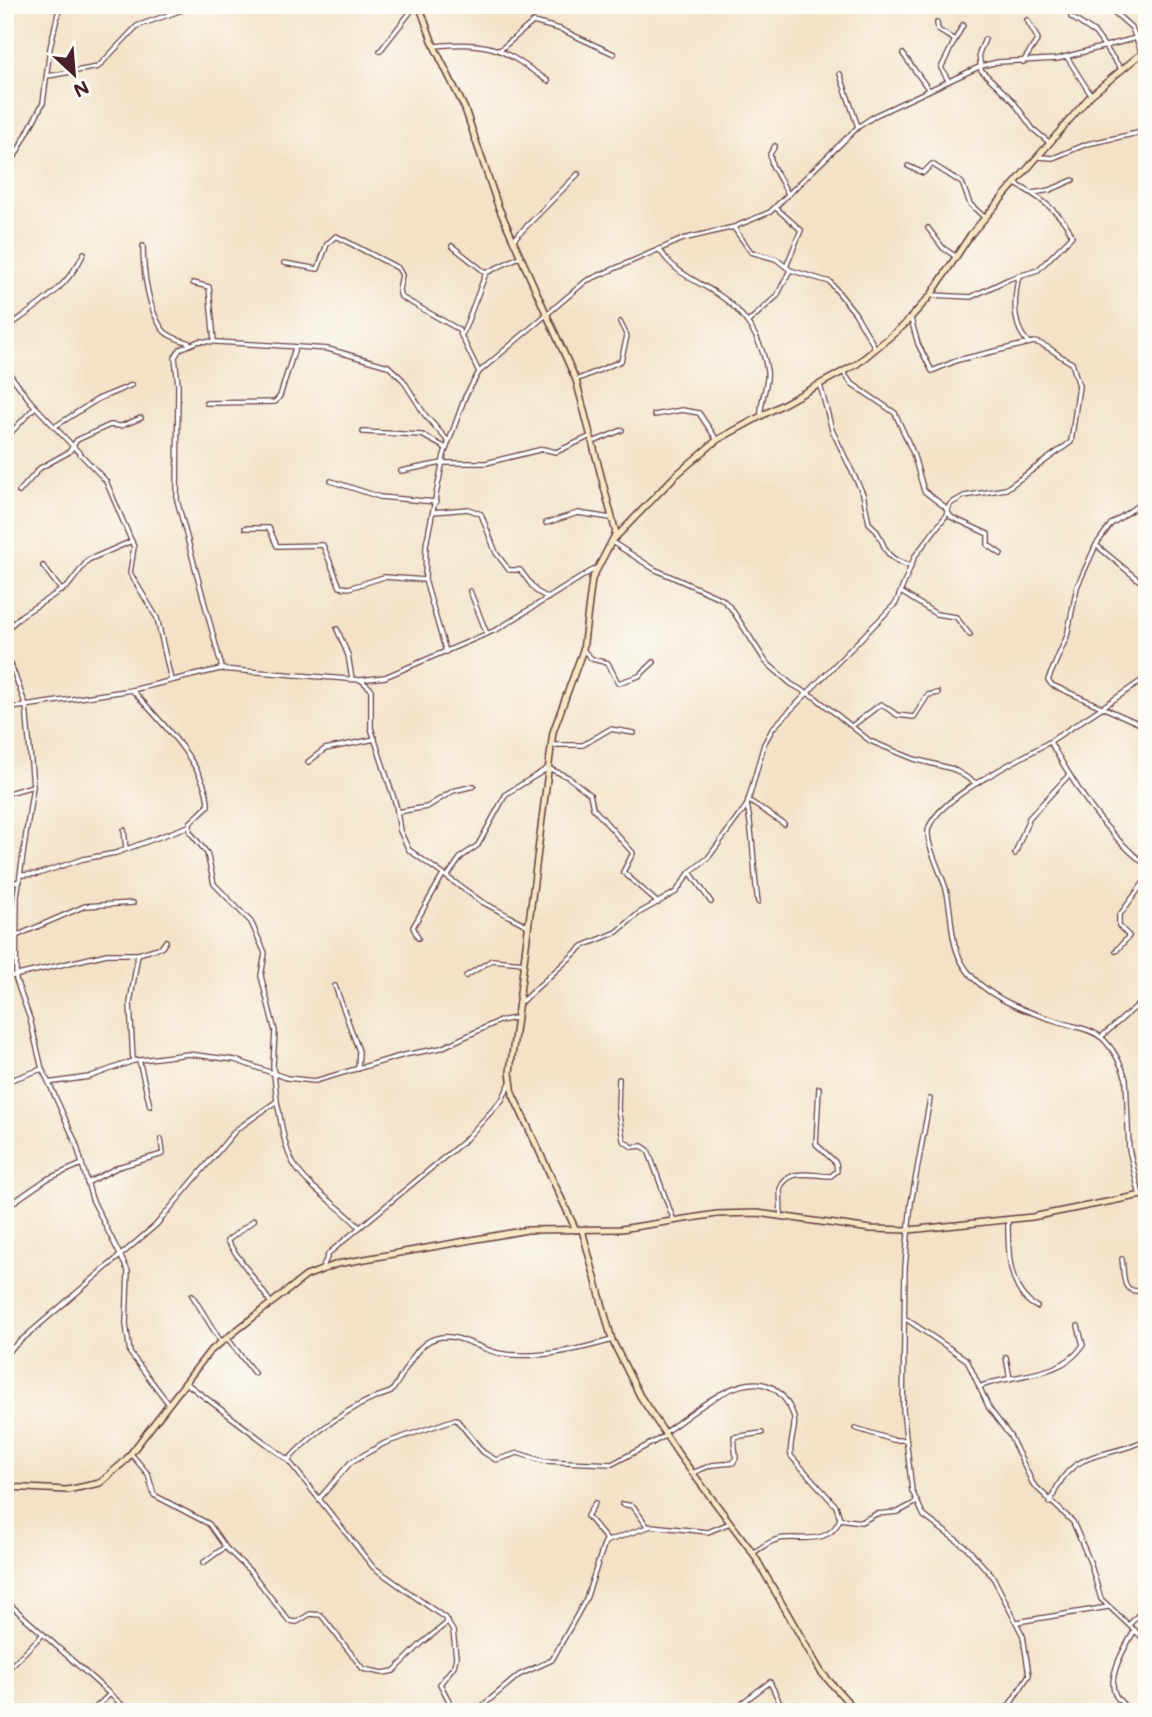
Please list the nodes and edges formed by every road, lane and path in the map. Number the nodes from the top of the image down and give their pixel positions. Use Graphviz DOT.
graph roads {
  1 [pos="60,5"];
  2 [pos="174,5"];
  3 [pos="197,5"];
  4 [pos="418,5"];
  5 [pos="1106,5"];
  6 [pos="167,17"];
  7 [pos="1071,17"];
  8 [pos="1027,20"];
  9 [pos="937,23"];
  10 [pos="963,25"];
  11 [pos="1147,34"];
  12 [pos="1135,37"];
  13 [pos="985,39"];
  14 [pos="955,40"];
  15 [pos="1104,45"];
  16 [pos="434,46"];
  17 [pos="500,50"];
  18 [pos="380,51"];
  19 [pos="1144,52"];
  20 [pos="614,54"];
  21 [pos="903,54"];
  22 [pos="1066,57"];
  23 [pos="1023,62"];
  24 [pos="981,66"];
  25 [pos="1147,67"];
  26 [pos="1121,69"];
  27 [pos="840,74"];
  28 [pos="48,76"];
  29 [pos="948,80"];
  30 [pos="548,81"];
  31 [pos="929,90"];
  32 [pos="1091,95"];
  33 [pos="858,127"];
  34 [pos="1144,132"];
  35 [pos="1147,139"];
  36 [pos="1050,144"];
  37 [pos="775,146"];
  38 [pos="1040,157"];
  39 [pos="908,166"];
  40 [pos="578,174"];
  41 [pos="5,176"];
  42 [pos="1073,180"];
  43 [pos="1015,184"];
  44 [pos="1033,192"];
  45 [pos="788,195"];
  46 [pos="776,208"];
  47 [pos="985,218"];
  48 [pos="734,227"];
  49 [pos="928,228"];
  50 [pos="513,240"];
  51 [pos="143,246"];
  52 [pos="452,246"];
  53 [pos="659,249"];
  54 [pos="84,253"];
  55 [pos="955,256"];
  56 [pos="519,257"];
  57 [pos="284,262"];
  58 [pos="788,268"];
  59 [pos="486,273"];
  60 [pos="1019,275"];
  61 [pos="1009,279"];
  62 [pos="193,283"];
  63 [pos="1017,285"];
  64 [pos="931,295"];
  65 [pos="545,317"];
  66 [pos="911,319"];
  67 [pos="621,322"];
  68 [pos="748,323"];
  69 [pos="5,329"];
  70 [pos="463,337"];
  71 [pos="1024,338"];
  72 [pos="214,341"];
  73 [pos="1029,343"];
  74 [pos="190,344"];
  75 [pos="1023,345"];
  76 [pos="295,347"];
  77 [pos="876,349"];
  78 [pos="5,368"];
  79 [pos="479,372"];
  80 [pos="843,372"];
  81 [pos="576,380"];
  82 [pos="819,383"];
  83 [pos="132,385"];
  84 [pos="206,403"];
  85 [pos="35,407"];
  86 [pos="761,414"];
  87 [pos="654,415"];
  88 [pos="141,418"];
  89 [pos="54,427"];
  90 [pos="622,430"];
  91 [pos="363,432"];
  92 [pos="5,439"];
  93 [pos="592,439"];
  94 [pos="717,440"];
  95 [pos="448,441"];
  96 [pos="72,448"];
  97 [pos="446,449"];
  98 [pos="442,463"];
  99 [pos="401,471"];
  100 [pos="331,481"];
  101 [pos="19,492"];
  102 [pos="1147,499"];
  103 [pos="436,502"];
  104 [pos="947,510"];
  105 [pos="433,512"];
  106 [pos="613,519"];
  107 [pos="546,523"];
  108 [pos="245,528"];
  109 [pos="613,540"];
  110 [pos="132,541"];
  111 [pos="1096,544"];
  112 [pos="1001,554"];
  113 [pos="43,566"];
  114 [pos="910,566"];
  115 [pos="596,568"];
  116 [pos="425,580"];
  117 [pos="1147,587"];
  118 [pos="62,590"];
  119 [pos="470,591"];
  120 [pos="900,592"];
  121 [pos="548,598"];
  122 [pos="337,629"];
  123 [pos="5,631"];
  124 [pos="486,634"];
  125 [pos="970,635"];
  126 [pos="5,648"];
  127 [pos="583,650"];
  128 [pos="446,652"];
  129 [pos="654,662"];
  130 [pos="222,668"];
  131 [pos="1147,677"];
  132 [pos="352,679"];
  133 [pos="171,680"];
  134 [pos="360,680"];
  135 [pos="132,690"];
  136 [pos="808,693"];
  137 [pos="938,694"];
  138 [pos="26,706"];
  139 [pos="1102,707"];
  140 [pos="5,709"];
  141 [pos="851,726"];
  142 [pos="1147,727"];
  143 [pos="634,733"];
  144 [pos="375,739"];
  145 [pos="1049,742"];
  146 [pos="551,745"];
  147 [pos="308,762"];
  148 [pos="548,768"];
  149 [pos="1069,775"];
  150 [pos="976,783"];
  151 [pos="33,786"];
  152 [pos="474,786"];
  153 [pos="5,794"];
  154 [pos="748,802"];
  155 [pos="397,812"];
  156 [pos="783,824"];
  157 [pos="189,826"];
  158 [pos="124,830"];
  159 [pos="126,849"];
  160 [pos="1015,854"];
  161 [pos="1147,866"];
  162 [pos="690,872"];
  163 [pos="21,875"];
  164 [pos="445,876"];
  165 [pos="1147,878"];
  166 [pos="20,881"];
  167 [pos="5,885"];
  168 [pos="658,902"];
  169 [pos="711,902"];
  170 [pos="758,902"];
  171 [pos="133,903"];
  172 [pos="529,927"];
  173 [pos="16,936"];
  174 [pos="418,938"];
  175 [pos="166,941"];
  176 [pos="1116,951"];
  177 [pos="138,954"];
  178 [pos="526,963"];
  179 [pos="16,974"];
  180 [pos="466,976"];
  181 [pos="5,978"];
  182 [pos="335,986"];
  183 [pos="1147,997"];
  184 [pos="520,1003"];
  185 [pos="516,1018"];
  186 [pos="1101,1037"];
  187 [pos="139,1060"];
  188 [pos="133,1061"];
  189 [pos="42,1069"];
  190 [pos="358,1069"];
  191 [pos="275,1074"];
  192 [pos="619,1079"];
  193 [pos="5,1082"];
  194 [pos="49,1083"];
  195 [pos="510,1083"];
  196 [pos="820,1088"];
  197 [pos="930,1099"];
  198 [pos="277,1101"];
  199 [pos="150,1106"];
  200 [pos="161,1139"];
  201 [pos="82,1164"];
  202 [pos="87,1183"];
  203 [pos="1143,1195"];
  204 [pos="5,1208"];
  205 [pos="781,1215"];
  206 [pos="254,1220"];
  207 [pos="1009,1220"];
  208 [pos="674,1221"];
  209 [pos="359,1227"];
  210 [pos="579,1230"];
  211 [pos="909,1230"];
  212 [pos="121,1254"];
  213 [pos="1122,1259"];
  214 [pos="322,1269"];
  215 [pos="1147,1290"];
  216 [pos="192,1295"];
  217 [pos="272,1304"];
  218 [pos="1037,1307"];
  219 [pos="906,1319"];
  220 [pos="1078,1326"];
  221 [pos="228,1338"];
  222 [pos="612,1340"];
  223 [pos="221,1342"];
  224 [pos="5,1354"];
  225 [pos="1006,1357"];
  226 [pos="254,1373"];
  227 [pos="1010,1379"];
  228 [pos="184,1382"];
  229 [pos="979,1387"];
  230 [pos="168,1404"];
  231 [pos="855,1427"];
  232 [pos="762,1433"];
  233 [pos="664,1434"];
  234 [pos="1147,1439"];
  235 [pos="906,1440"];
  236 [pos="131,1454"];
  237 [pos="288,1460"];
  238 [pos="692,1473"];
  239 [pos="5,1487"];
  240 [pos="319,1499"];
  241 [pos="595,1503"];
  242 [pos="915,1503"];
  243 [pos="1050,1503"];
  244 [pos="622,1504"];
  245 [pos="840,1520"];
  246 [pos="730,1523"];
  247 [pos="648,1527"];
  248 [pos="607,1540"];
  249 [pos="225,1547"];
  250 [pos="753,1553"];
  251 [pos="203,1563"];
  252 [pos="5,1600"];
  253 [pos="1147,1605"];
  254 [pos="1108,1607"];
  255 [pos="448,1622"];
  256 [pos="1017,1622"];
  257 [pos="1129,1625"];
  258 [pos="1135,1630"];
  259 [pos="43,1634"];
  260 [pos="1147,1643"];
  261 [pos="5,1672"];
  262 [pos="111,1693"];
  263 [pos="847,1702"];
  264 [pos="91,1712"];
  265 [pos="130,1712"];
  266 [pos="455,1712"];
  267 [pos="475,1712"];
  268 [pos="730,1712"];
  269 [pos="784,1712"];
  270 [pos="845,1712"];
  271 [pos="857,1712"];
  272 [pos="1004,1712"];
  273 [pos="1129,1712"];
  1 -- 28 [label="street"];
  2 -- 6 [label="street"];
  3 -- 6 [label="street"];
  4 -- 16 [label="main road"];
  4 -- 18 [label="street"];
  5 -- 12 [label="street"];
  6 -- 28 [label="street"];
  7 -- 15 [label="street"];
  8 -- 23 [label="street"];
  9 -- 14 [label="street"];
  10 -- 14 [label="street"];
  11 -- 12 [label="street"];
  12 -- 15 [label="street"];
  12 -- 19 [label="street"];
  13 -- 24 [label="street"];
  14 -- 29 [label="street"];
  15 -- 22 [label="street"];
  15 -- 26 [label="street"];
  16 -- 17 [label="street"];
  16 -- 50 [label="main road"];
  17 -- 20 [label="street"];
  17 -- 30 [label="street"];
  19 -- 25 [label="street"];
  19 -- 26 [label="main road"];
  21 -- 31 [label="street"];
  22 -- 23 [label="street"];
  22 -- 32 [label="street"];
  23 -- 24 [label="street"];
  24 -- 29 [label="street"];
  24 -- 36 [label="street"];
  26 -- 32 [label="main road"];
  27 -- 33 [label="street"];
  28 -- 41 [label="street"];
  29 -- 31 [label="street"];
  31 -- 33 [label="street"];
  32 -- 36 [label="main road"];
  33 -- 45 [label="street"];
  34 -- 35 [label="street"];
  34 -- 38 [label="street"];
  36 -- 38 [label="main road"];
  37 -- 45 [label="street"];
  38 -- 43 [label="main road"];
  39 -- 47 [label="street"];
  40 -- 50 [label="street"];
  42 -- 44 [label="street"];
  43 -- 44 [label="street"];
  43 -- 47 [label="main road"];
  44 -- 60 [label="street"];
  45 -- 46 [label="street"];
  46 -- 48 [label="street"];
  46 -- 58 [label="street"];
  47 -- 55 [label="main road"];
  48 -- 53 [label="street"];
  48 -- 58 [label="street"];
  49 -- 55 [label="street"];
  50 -- 56 [label="main road"];
  51 -- 74 [label="street"];
  52 -- 59 [label="street"];
  53 -- 65 [label="street"];
  53 -- 68 [label="street"];
  54 -- 69 [label="street"];
  55 -- 64 [label="main road"];
  56 -- 59 [label="street"];
  56 -- 65 [label="main road"];
  57 -- 70 [label="street"];
  58 -- 68 [label="street"];
  58 -- 77 [label="street"];
  59 -- 70 [label="street"];
  60 -- 61 [label="street"];
  60 -- 63 [label="street"];
  61 -- 63 [label="street"];
  61 -- 64 [label="street"];
  62 -- 72 [label="street"];
  63 -- 71 [label="street"];
  64 -- 66 [label="main road"];
  65 -- 79 [label="street"];
  65 -- 81 [label="main road"];
  66 -- 75 [label="street"];
  66 -- 77 [label="main road"];
  67 -- 81 [label="street"];
  68 -- 86 [label="street"];
  70 -- 79 [label="street"];
  71 -- 73 [label="street"];
  71 -- 75 [label="street"];
  72 -- 74 [label="street"];
  72 -- 76 [label="street"];
  73 -- 75 [label="street"];
  73 -- 104 [label="street"];
  74 -- 130 [label="street"];
  76 -- 84 [label="street"];
  76 -- 95 [label="street"];
  77 -- 80 [label="main road"];
  78 -- 85 [label="street"];
  79 -- 95 [label="street"];
  80 -- 82 [label="main road"];
  80 -- 104 [label="street"];
  81 -- 93 [label="main road"];
  82 -- 86 [label="main road"];
  82 -- 114 [label="street"];
  83 -- 89 [label="street"];
  85 -- 89 [label="street"];
  85 -- 92 [label="street"];
  86 -- 94 [label="main road"];
  87 -- 94 [label="street"];
  88 -- 96 [label="street"];
  89 -- 96 [label="street"];
  90 -- 93 [label="street"];
  91 -- 97 [label="street"];
  93 -- 98 [label="street"];
  93 -- 106 [label="main road"];
  94 -- 109 [label="main road"];
  95 -- 97 [label="street"];
  96 -- 101 [label="street"];
  96 -- 110 [label="street"];
  97 -- 98 [label="street"];
  98 -- 99 [label="street"];
  98 -- 103 [label="street"];
  100 -- 103 [label="street"];
  102 -- 111 [label="street"];
  103 -- 105 [label="street"];
  104 -- 112 [label="street"];
  104 -- 114 [label="street"];
  105 -- 116 [label="street"];
  105 -- 121 [label="street"];
  106 -- 107 [label="street"];
  106 -- 109 [label="main road"];
  108 -- 116 [label="street"];
  109 -- 115 [label="main road"];
  109 -- 136 [label="street"];
  110 -- 118 [label="street"];
  110 -- 133 [label="street"];
  111 -- 117 [label="street"];
  111 -- 139 [label="street"];
  113 -- 118 [label="street"];
  114 -- 120 [label="street"];
  115 -- 121 [label="street"];
  115 -- 127 [label="main road"];
  116 -- 128 [label="street"];
  118 -- 123 [label="street"];
  119 -- 124 [label="street"];
  120 -- 125 [label="street"];
  120 -- 136 [label="street"];
  121 -- 124 [label="street"];
  122 -- 132 [label="street"];
  124 -- 128 [label="street"];
  126 -- 138 [label="street"];
  127 -- 129 [label="street"];
  127 -- 146 [label="main road"];
  128 -- 134 [label="street"];
  130 -- 132 [label="street"];
  130 -- 133 [label="street"];
  131 -- 139 [label="street"];
  132 -- 134 [label="street"];
  133 -- 135 [label="street"];
  134 -- 144 [label="street"];
  135 -- 138 [label="street"];
  135 -- 157 [label="street"];
  136 -- 141 [label="street"];
  136 -- 154 [label="street"];
  137 -- 141 [label="street"];
  138 -- 140 [label="street"];
  138 -- 151 [label="street"];
  139 -- 142 [label="street"];
  139 -- 145 [label="street"];
  141 -- 150 [label="street"];
  143 -- 146 [label="street"];
  144 -- 147 [label="street"];
  144 -- 155 [label="street"];
  145 -- 149 [label="street"];
  145 -- 150 [label="street"];
  146 -- 148 [label="main road"];
  148 -- 164 [label="street"];
  148 -- 168 [label="street"];
  148 -- 172 [label="main road"];
  149 -- 160 [label="street"];
  149 -- 161 [label="street"];
  150 -- 186 [label="street"];
  151 -- 153 [label="street"];
  151 -- 163 [label="street"];
  152 -- 155 [label="street"];
  154 -- 156 [label="street"];
  154 -- 162 [label="street"];
  154 -- 170 [label="street"];
  155 -- 164 [label="street"];
  157 -- 159 [label="street"];
  157 -- 191 [label="street"];
  158 -- 159 [label="street"];
  159 -- 163 [label="street"];
  162 -- 168 [label="street"];
  162 -- 169 [label="street"];
  163 -- 166 [label="street"];
  164 -- 172 [label="street"];
  164 -- 174 [label="street"];
  165 -- 176 [label="street"];
  166 -- 167 [label="street"];
  166 -- 173 [label="street"];
  168 -- 184 [label="street"];
  171 -- 173 [label="street"];
  172 -- 178 [label="main road"];
  173 -- 179 [label="street"];
  175 -- 177 [label="street"];
  177 -- 179 [label="street"];
  177 -- 188 [label="street"];
  178 -- 180 [label="street"];
  178 -- 184 [label="main road"];
  179 -- 181 [label="street"];
  179 -- 189 [label="street"];
  182 -- 190 [label="street"];
  183 -- 186 [label="street"];
  184 -- 185 [label="main road"];
  185 -- 190 [label="street"];
  185 -- 195 [label="main road"];
  186 -- 203 [label="street"];
  187 -- 188 [label="street"];
  187 -- 191 [label="street"];
  187 -- 199 [label="street"];
  188 -- 194 [label="street"];
  189 -- 193 [label="street"];
  189 -- 194 [label="street"];
  190 -- 191 [label="street"];
  191 -- 198 [label="street"];
  192 -- 208 [label="street"];
  194 -- 201 [label="street"];
  195 -- 209 [label="street"];
  195 -- 210 [label="main road"];
  196 -- 205 [label="street"];
  197 -- 211 [label="street"];
  198 -- 209 [label="street"];
  198 -- 212 [label="street"];
  200 -- 202 [label="street"];
  201 -- 202 [label="street"];
  201 -- 204 [label="street"];
  202 -- 212 [label="street"];
  203 -- 207 [label="main road"];
  205 -- 208 [label="main road"];
  205 -- 211 [label="main road"];
  206 -- 217 [label="street"];
  207 -- 211 [label="main road"];
  207 -- 218 [label="street"];
  208 -- 210 [label="main road"];
  209 -- 214 [label="street"];
  210 -- 214 [label="main road"];
  210 -- 222 [label="main road"];
  211 -- 219 [label="street"];
  212 -- 224 [label="street"];
  212 -- 230 [label="street"];
  213 -- 215 [label="street"];
  214 -- 217 [label="main road"];
  216 -- 223 [label="street"];
  217 -- 221 [label="main road"];
  219 -- 229 [label="street"];
  219 -- 235 [label="street"];
  220 -- 227 [label="street"];
  221 -- 223 [label="main road"];
  221 -- 226 [label="street"];
  222 -- 233 [label="main road"];
  222 -- 237 [label="street"];
  223 -- 228 [label="main road"];
  225 -- 227 [label="street"];
  227 -- 229 [label="street"];
  228 -- 230 [label="main road"];
  228 -- 237 [label="street"];
  229 -- 243 [label="street"];
  230 -- 236 [label="main road"];
  231 -- 235 [label="street"];
  232 -- 238 [label="street"];
  233 -- 238 [label="main road"];
  233 -- 240 [label="street"];
  233 -- 245 [label="street"];
  234 -- 243 [label="street"];
  235 -- 242 [label="street"];
  236 -- 239 [label="main road"];
  236 -- 249 [label="street"];
  237 -- 240 [label="street"];
  238 -- 246 [label="main road"];
  240 -- 255 [label="street"];
  241 -- 248 [label="street"];
  242 -- 245 [label="street"];
  242 -- 256 [label="street"];
  243 -- 254 [label="street"];
  244 -- 247 [label="street"];
  245 -- 250 [label="street"];
  246 -- 247 [label="street"];
  246 -- 250 [label="main road"];
  247 -- 248 [label="street"];
  248 -- 267 [label="street"];
  249 -- 251 [label="street"];
  249 -- 255 [label="street"];
  250 -- 263 [label="main road"];
  252 -- 259 [label="street"];
  253 -- 257 [label="street"];
  254 -- 256 [label="street"];
  254 -- 257 [label="street"];
  255 -- 266 [label="street"];
  256 -- 272 [label="street"];
  257 -- 258 [label="street"];
  258 -- 260 [label="street"];
  258 -- 273 [label="street"];
  259 -- 261 [label="street"];
  259 -- 262 [label="street"];
  262 -- 264 [label="street"];
  262 -- 265 [label="street"];
  263 -- 270 [label="street"];
  263 -- 271 [label="main road"];
  268 -- 269 [label="street"];
}
